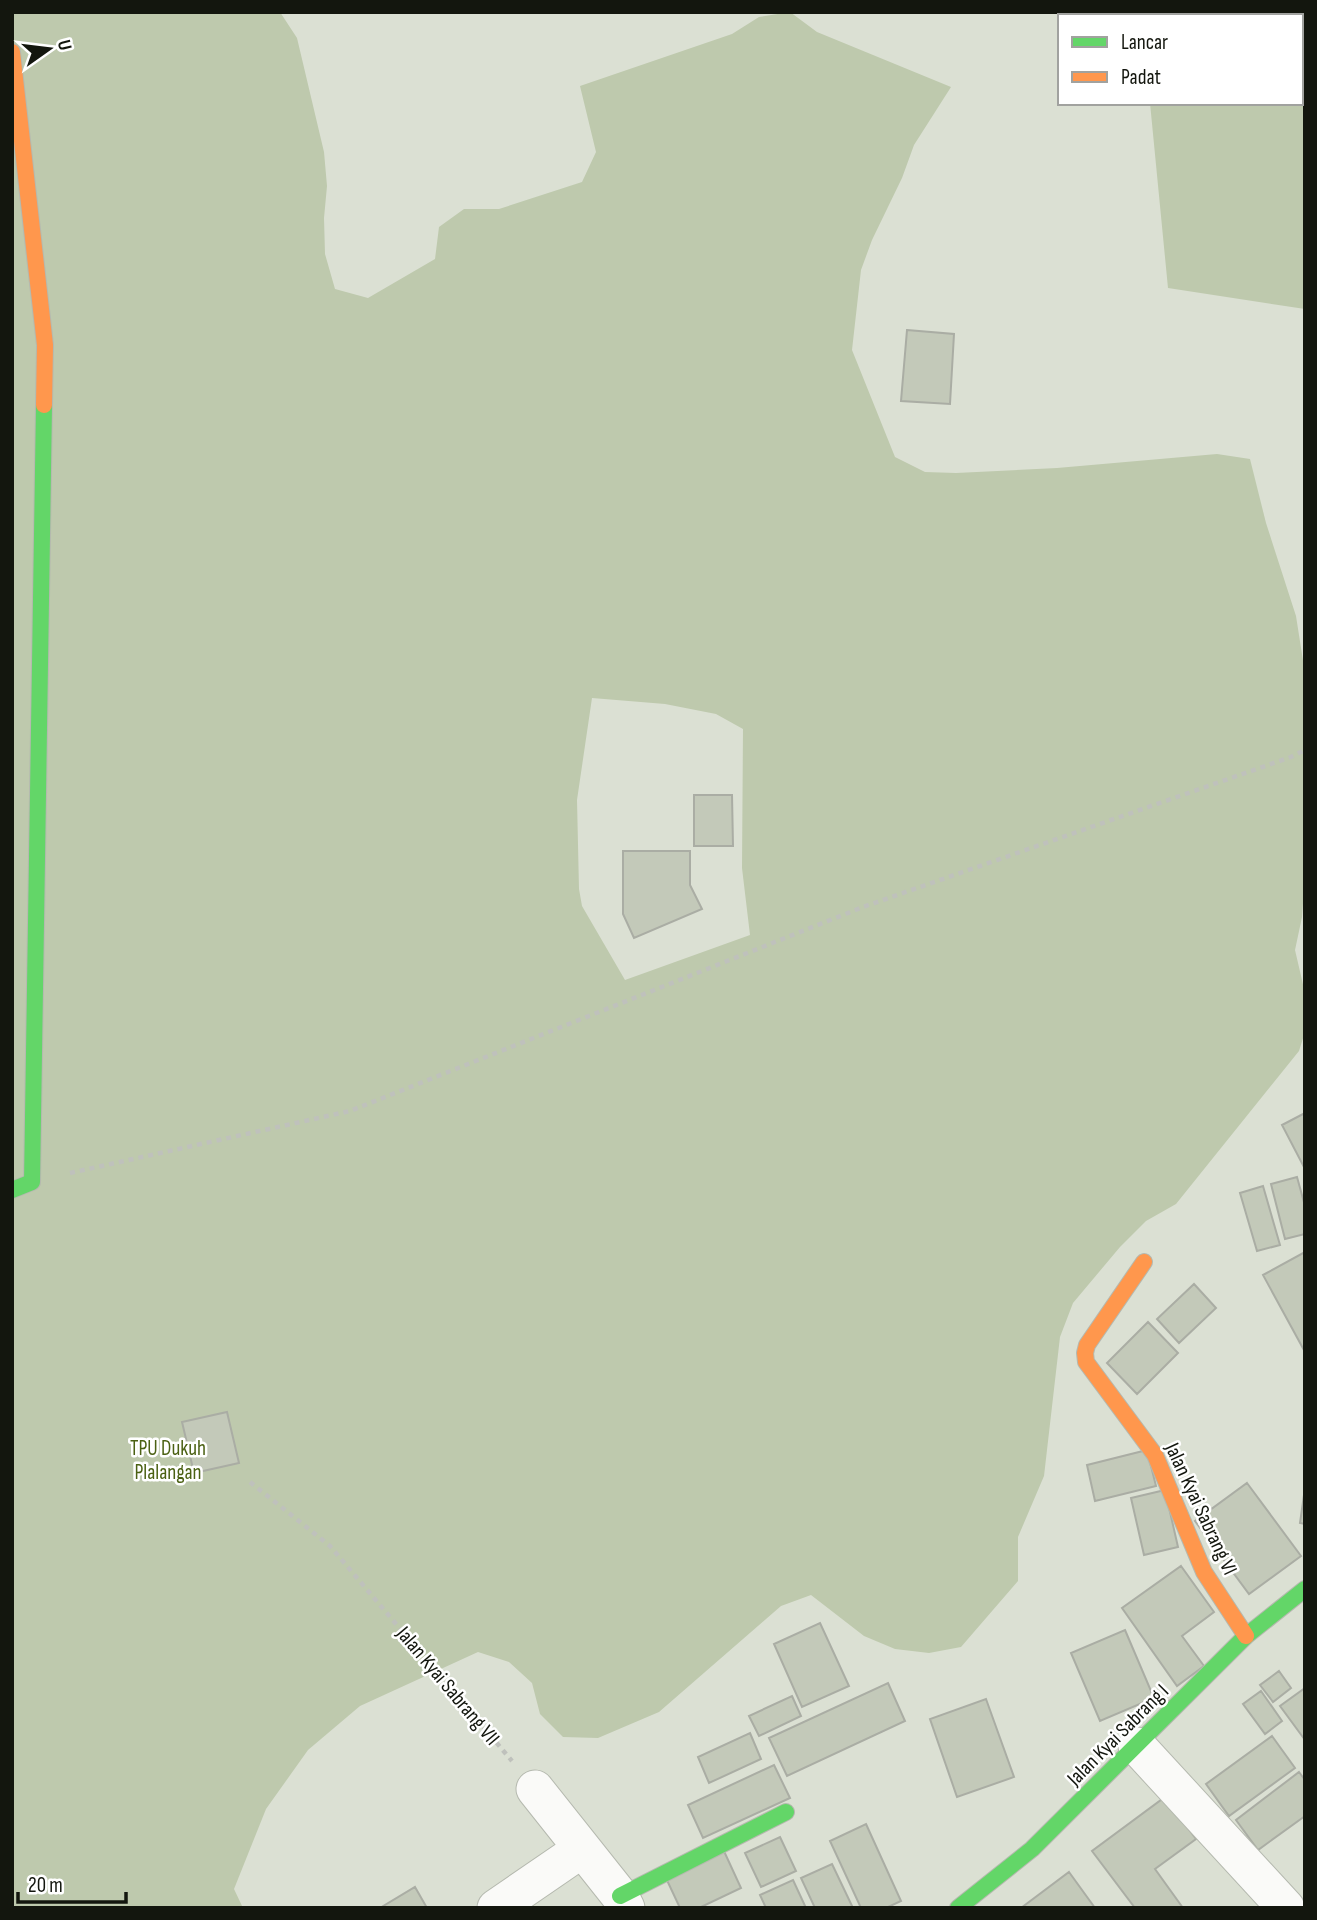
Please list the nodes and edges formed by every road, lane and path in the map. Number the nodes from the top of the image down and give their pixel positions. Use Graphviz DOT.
graph roads {
  1 [pos="12,52"];
  2 [pos="1305,750"];
  3 [pos="32,1182"];
  4 [pos="12,1190"];
  5 [pos="1144,1262"];
  6 [pos="250,1482"];
  7 [pos="1305,1589"];
  8 [pos="1246,1636"];
  9 [pos="1137,1746"];
  10 [pos="535,1789"];
  11 [pos="786,1812"];
  12 [pos="582,1849"];
  13 [pos="623,1902"];
  14 [pos="496,1908"];
  15 [pos="958,1908"];
  16 [pos="1286,1908"];
  1 -- 3 [label="street"];
  2 -- 3 [label="path"];
  3 -- 4 [label="street"];
  5 -- 8 [label="street, Jalan Kyai Sabrang VI"];
  6 -- 10 [label="path, Jalan Kyai Sabrang VII"];
  7 -- 8 [label="street, Jalan Kyai Sabrang I"];
  8 -- 9 [label="street, Jalan Kyai Sabrang I"];
  9 -- 15 [label="street, Jalan Kyai Sabrang I"];
  9 -- 16 [label="street"];
  10 -- 12 [label="street"];
  11 -- 13 [label="street"];
  12 -- 13 [label="street"];
  12 -- 14 [label="street"];
}
